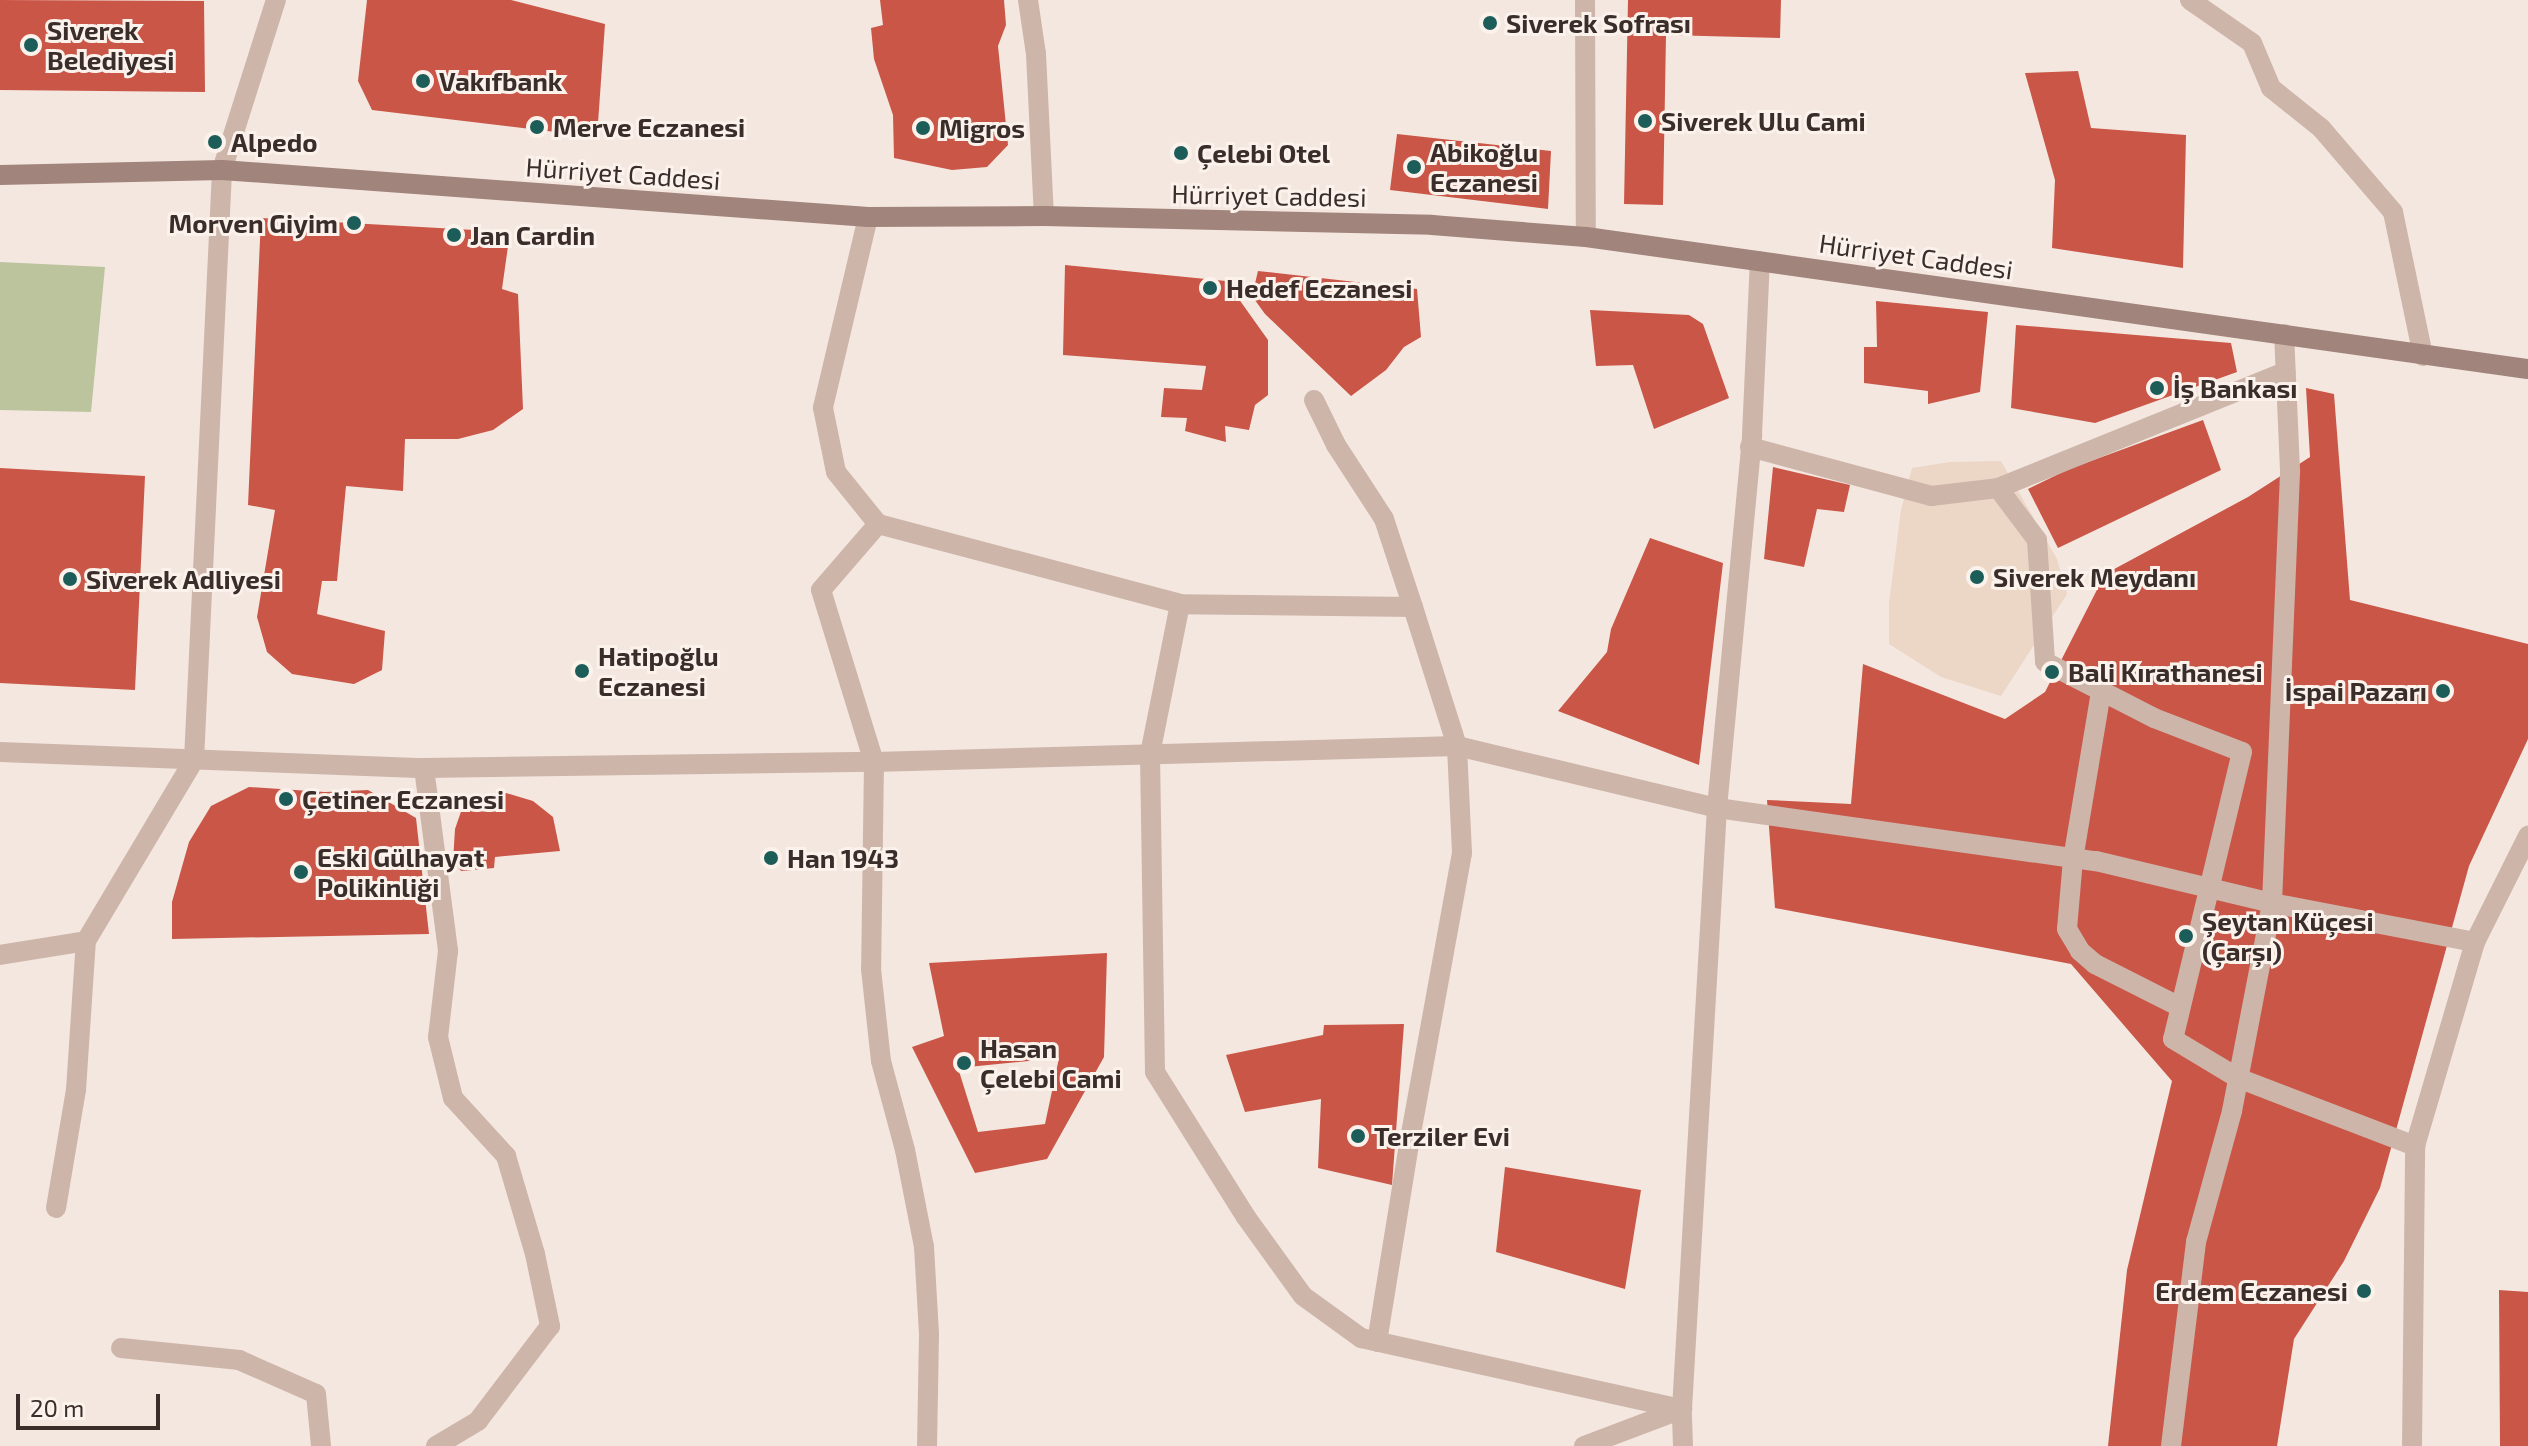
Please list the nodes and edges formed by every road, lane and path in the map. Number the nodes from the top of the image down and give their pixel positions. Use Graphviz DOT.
graph roads {
  1 [pos="276,0"];
  2 [pos="1028,0"];
  3 [pos="1585,0"];
  4 [pos="2190,0"];
  5 [pos="222,170"];
  6 [pos="0,175"];
  7 [pos="1044,216"];
  8 [pos="868,217"];
  9 [pos="1586,237"];
  10 [pos="1760,261"];
  11 [pos="2284,334"];
  12 [pos="2423,356"];
  13 [pos="2528,369"];
  14 [pos="2285,372"];
  15 [pos="1314,400"];
  16 [pos="1750,447"];
  17 [pos="1998,488"];
  18 [pos="878,524"];
  19 [pos="1180,604"];
  20 [pos="1413,607"];
  21 [pos="2101,692"];
  22 [pos="1457,746"];
  23 [pos="0,752"];
  24 [pos="1150,754"];
  25 [pos="194,760"];
  26 [pos="874,762"];
  27 [pos="424,768"];
  28 [pos="1717,808"];
  29 [pos="2528,836"];
  30 [pos="2073,859"];
  31 [pos="2207,887"];
  32 [pos="2272,903"];
  33 [pos="86,941"];
  34 [pos="2475,942"];
  35 [pos="0,955"];
  36 [pos="2180,1007"];
  37 [pos="2238,1078"];
  38 [pos="2415,1146"];
  39 [pos="56,1208"];
  40 [pos="1377,1342"];
  41 [pos="121,1348"];
  42 [pos="1682,1409"];
  43 [pos="321,1446"];
  44 [pos="436,1446"];
  45 [pos="927,1446"];
  46 [pos="1584,1446"];
  47 [pos="1683,1446"];
  48 [pos="2171,1446"];
  49 [pos="2412,1446"];
  1 -- 5 [label="street"];
  2 -- 7 [label="street"];
  3 -- 9 [label="street"];
  4 -- 12 [label="street"];
  5 -- 6 [label="main road, Hürriyet Caddesi"];
  5 -- 8 [label="main road, Hürriyet Caddesi"];
  5 -- 25 [label="street"];
  7 -- 8 [label="main road, Hürriyet Caddesi"];
  7 -- 9 [label="main road, Hürriyet Caddesi"];
  8 -- 18 [label="street"];
  9 -- 10 [label="main road, Hürriyet Caddesi"];
  10 -- 11 [label="main road, Hürriyet Caddesi"];
  10 -- 16 [label="street"];
  11 -- 12 [label="main road, Hürriyet Caddesi"];
  11 -- 14 [label="street"];
  12 -- 13 [label="main road, Hürriyet Caddesi"];
  14 -- 17 [label="street"];
  14 -- 32 [label="street"];
  15 -- 20 [label="street"];
  16 -- 17 [label="street"];
  16 -- 28 [label="street"];
  17 -- 21 [label="street"];
  18 -- 19 [label="street"];
  18 -- 26 [label="street"];
  19 -- 20 [label="street"];
  19 -- 24 [label="street"];
  20 -- 22 [label="street"];
  21 -- 30 [label="street"];
  21 -- 31 [label="street"];
  22 -- 24 [label="street"];
  22 -- 28 [label="street"];
  22 -- 40 [label="street"];
  23 -- 25 [label="street"];
  24 -- 26 [label="street"];
  24 -- 40 [label="street"];
  25 -- 27 [label="street"];
  25 -- 33 [label="street"];
  26 -- 27 [label="street"];
  26 -- 45 [label="street"];
  27 -- 44 [label="street"];
  28 -- 30 [label="street"];
  28 -- 42 [label="street"];
  29 -- 34 [label="street"];
  30 -- 31 [label="street"];
  30 -- 36 [label="street"];
  31 -- 32 [label="street"];
  31 -- 36 [label="street"];
  32 -- 34 [label="street"];
  32 -- 37 [label="street"];
  33 -- 35 [label="street"];
  33 -- 39 [label="street"];
  34 -- 38 [label="street"];
  36 -- 37 [label="street"];
  37 -- 38 [label="street"];
  37 -- 48 [label="street"];
  38 -- 49 [label="street"];
  40 -- 42 [label="street"];
  41 -- 43 [label="street"];
  42 -- 46 [label="street"];
  42 -- 47 [label="street"];
}
